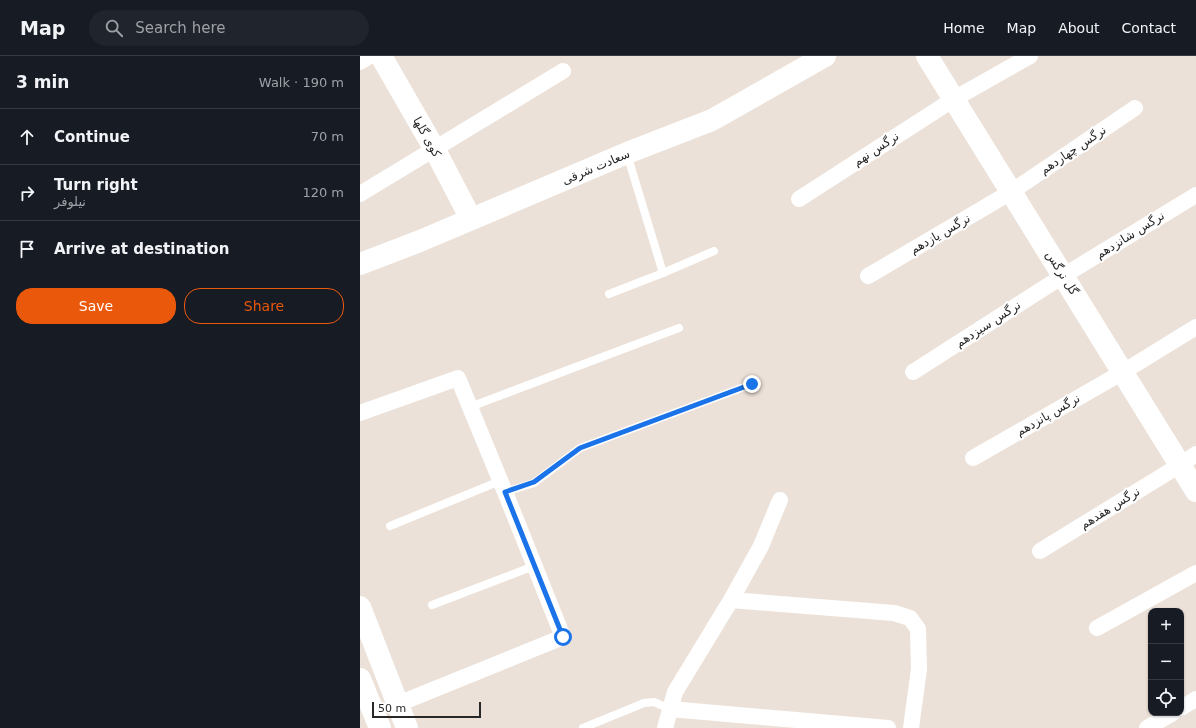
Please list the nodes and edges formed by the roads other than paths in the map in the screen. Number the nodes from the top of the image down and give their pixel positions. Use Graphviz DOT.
graph roads {
  1 [pos="370,56"];
  2 [pos="381,56"];
  3 [pos="825,56"];
  4 [pos="927,56"];
  5 [pos="1030,56"];
  6 [pos="360,62"];
  7 [pos="563,71"];
  8 [pos="954,99"];
  9 [pos="1135,108"];
  10 [pos="434,148"];
  11 [pos="627,153"];
  12 [pos="1011,192"];
  13 [pos="360,194"];
  14 [pos="1196,194"];
  15 [pos="799,199"];
  16 [pos="471,219"];
  17 [pos="714,251"];
  18 [pos="360,264"];
  19 [pos="663,273"];
  20 [pos="868,276"];
  21 [pos="1063,276"];
  22 [pos="609,294"];
  23 [pos="1196,327"];
  24 [pos="679,328"];
  25 [pos="913,372"];
  26 [pos="1123,372"];
  27 [pos="752,384"];
  28 [pos="470,407"];
  29 [pos="360,413"];
  30 [pos="972,458"];
  31 [pos="1188,459"];
  32 [pos="503,486"];
  33 [pos="1196,491"];
  34 [pos="780,500"];
  35 [pos="390,526"];
  36 [pos="1040,551"];
  37 [pos="534,566"];
  38 [pos="1196,573"];
  39 [pos="730,600"];
  40 [pos="432,605"];
  41 [pos="362,617"];
  42 [pos="1097,628"];
  43 [pos="360,678"];
  44 [pos="1196,700"];
  45 [pos="398,704"];
  46 [pos="1184,706"];
  47 [pos="670,710"];
  48 [pos="1168,716"];
  49 [pos="380,728"];
  50 [pos="407,728"];
  51 [pos="583,728"];
  52 [pos="665,728"];
  53 [pos="888,728"];
  54 [pos="911,728"];
  55 [pos="1147,728"];
  1 -- 6 [label="street"];
  2 -- 10 [label="street, کوی گلها"];
  3 -- 11 [label="street, سعادت شرقی"];
  4 -- 8 [label="street, گل نرگس"];
  5 -- 8 [label="street, نرگس نهم"];
  7 -- 10 [label="street"];
  8 -- 12 [label="street, گل نرگس"];
  8 -- 15 [label="street, نرگس نهم"];
  9 -- 12 [label="street, نرگس چهاردهم"];
  10 -- 13 [label="street"];
  10 -- 16 [label="street, کوی گلها"];
  11 -- 16 [label="street, سعادت شرقی"];
  11 -- 19 [label="lane"];
  12 -- 20 [label="street, نرگس یازدهم"];
  12 -- 21 [label="street, گل نرگس"];
  14 -- 21 [label="street, نرگس شانزدهم"];
  16 -- 18 [label="street, سعادت شرقی"];
  17 -- 19 [label="lane"];
  19 -- 22 [label="lane"];
  21 -- 25 [label="street, نرگس سیزدهم"];
  21 -- 26 [label="street, گل نرگس"];
  23 -- 26 [label="street, نرگس پانزدهم"];
  24 -- 28 [label="lane"];
  26 -- 30 [label="street, نرگس پانزدهم"];
  26 -- 31 [label="street, گل نرگس"];
  27 -- 32 [label="lane"];
  28 -- 29 [label="street"];
  28 -- 32 [label="street"];
  31 -- 33 [label="street, گل نرگس"];
  31 -- 36 [label="street, نرگس هفدهم"];
  32 -- 35 [label="lane"];
  32 -- 37 [label="street"];
  34 -- 39 [label="street"];
  37 -- 40 [label="lane"];
  37 -- 45 [label="street"];
  38 -- 42 [label="street"];
  39 -- 47 [label="street"];
  39 -- 54 [label="street"];
  41 -- 45 [label="street"];
  43 -- 49 [label="street"];
  44 -- 46 [label="street"];
  45 -- 50 [label="street"];
  47 -- 51 [label="lane"];
  47 -- 52 [label="street"];
  47 -- 53 [label="street"];
  48 -- 55 [label="street"];
}
